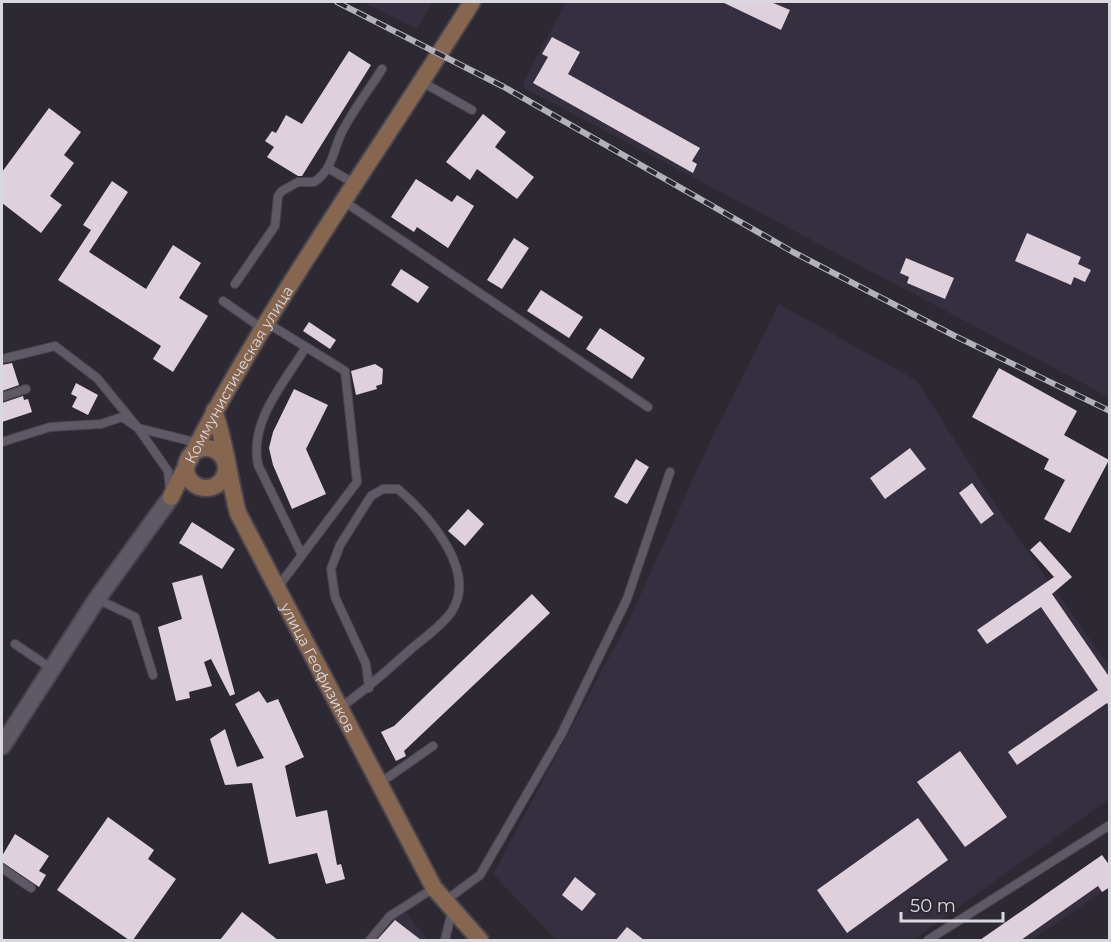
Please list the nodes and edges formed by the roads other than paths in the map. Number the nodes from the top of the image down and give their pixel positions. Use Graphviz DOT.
graph roads {
  1 [pos="472,2"];
  2 [pos="382,69"];
  3 [pos="422,82"];
  4 [pos="472,110"];
  5 [pos="328,168"];
  6 [pos="356,185"];
  7 [pos="345,202"];
  8 [pos="235,284"];
  9 [pos="223,301"];
  10 [pos="265,326"];
  11 [pos="306,347"];
  12 [pos="2,359"];
  13 [pos="26,389"];
  14 [pos="2,397"];
  15 [pos="648,407"];
  16 [pos="214,411"];
  17 [pos="138,428"];
  18 [pos="2,442"];
  19 [pos="199,443"];
  20 [pos="189,460"];
  21 [pos="226,469"];
  22 [pos="670,472"];
  23 [pos="204,488"];
  24 [pos="171,497"];
  25 [pos="238,513"];
  26 [pos="302,555"];
  27 [pos="278,588"];
  28 [pos="97,599"];
  29 [pos="15,644"];
  30 [pos="52,669"];
  31 [pos="153,675"];
  32 [pos="369,688"];
  33 [pos="339,708"];
  34 [pos="2,746"];
  35 [pos="433,746"];
  36 [pos="379,783"];
  37 [pos="1110,825"];
  38 [pos="2,868"];
  39 [pos="31,888"];
  40 [pos="434,888"];
  41 [pos="448,907"];
  42 [pos="369,940"];
  43 [pos="445,940"];
  44 [pos="469,940"];
  45 [pos="480,940"];
  46 [pos="928,940"];
  1 -- 3 [label="main road, Коммунистическая улица"];
  2 -- 5 [label="lane"];
  3 -- 4 [label="lane"];
  3 -- 6 [label="main road, Коммунистическая улица"];
  5 -- 6 [label="lane"];
  5 -- 8 [label="lane"];
  6 -- 7 [label="main road, Коммунистическая улица"];
  7 -- 10 [label="main road, Коммунистическая улица"];
  7 -- 15 [label="lane"];
  9 -- 10 [label="lane"];
  10 -- 11 [label="lane"];
  10 -- 16 [label="main road, Коммунистическая улица"];
  11 -- 26 [label="lane"];
  11 -- 26 [label="lane"];
  12 -- 17 [label="lane"];
  13 -- 14 [label="lane"];
  16 -- 19 [label="main road, Коммунистическая улица"];
  16 -- 21 [label="main road, улица Геофизиков"];
  17 -- 18 [label="lane"];
  17 -- 19 [label="lane"];
  17 -- 24 [label="lane"];
  19 -- 20 [label="main road, Коммунистическая улица"];
  20 -- 21 [label="main road"];
  20 -- 23 [label="main road"];
  20 -- 24 [label="main road, Коммунистическая улица"];
  21 -- 23 [label="main road"];
  21 -- 25 [label="main road, улица Геофизиков"];
  22 -- 41 [label="lane"];
  23 -- 24 [label="main road"];
  23 -- 25 [label="main road"];
  24 -- 28 [label="street, Коммунистическая улица"];
  25 -- 27 [label="main road, улица Геофизиков"];
  26 -- 27 [label="lane"];
  27 -- 33 [label="main road, улица Геофизиков"];
  28 -- 30 [label="street, Коммунистическая улица"];
  28 -- 31 [label="lane"];
  29 -- 30 [label="lane"];
  30 -- 34 [label="street, Коммунистическая улица"];
  32 -- 32 [label="lane"];
  32 -- 33 [label="lane"];
  33 -- 36 [label="main road, улица Геофизиков"];
  35 -- 36 [label="lane"];
  36 -- 40 [label="main road, улица Геофизиков"];
  37 -- 46 [label="lane"];
  38 -- 39 [label="lane"];
  40 -- 41 [label="main road, улица Геофизиков"];
  40 -- 42 [label="lane"];
  41 -- 43 [label="lane"];
  41 -- 44 [label="main road, улица Геофизиков"];
  41 -- 45 [label="main road, улица Геофизиков"];
}
